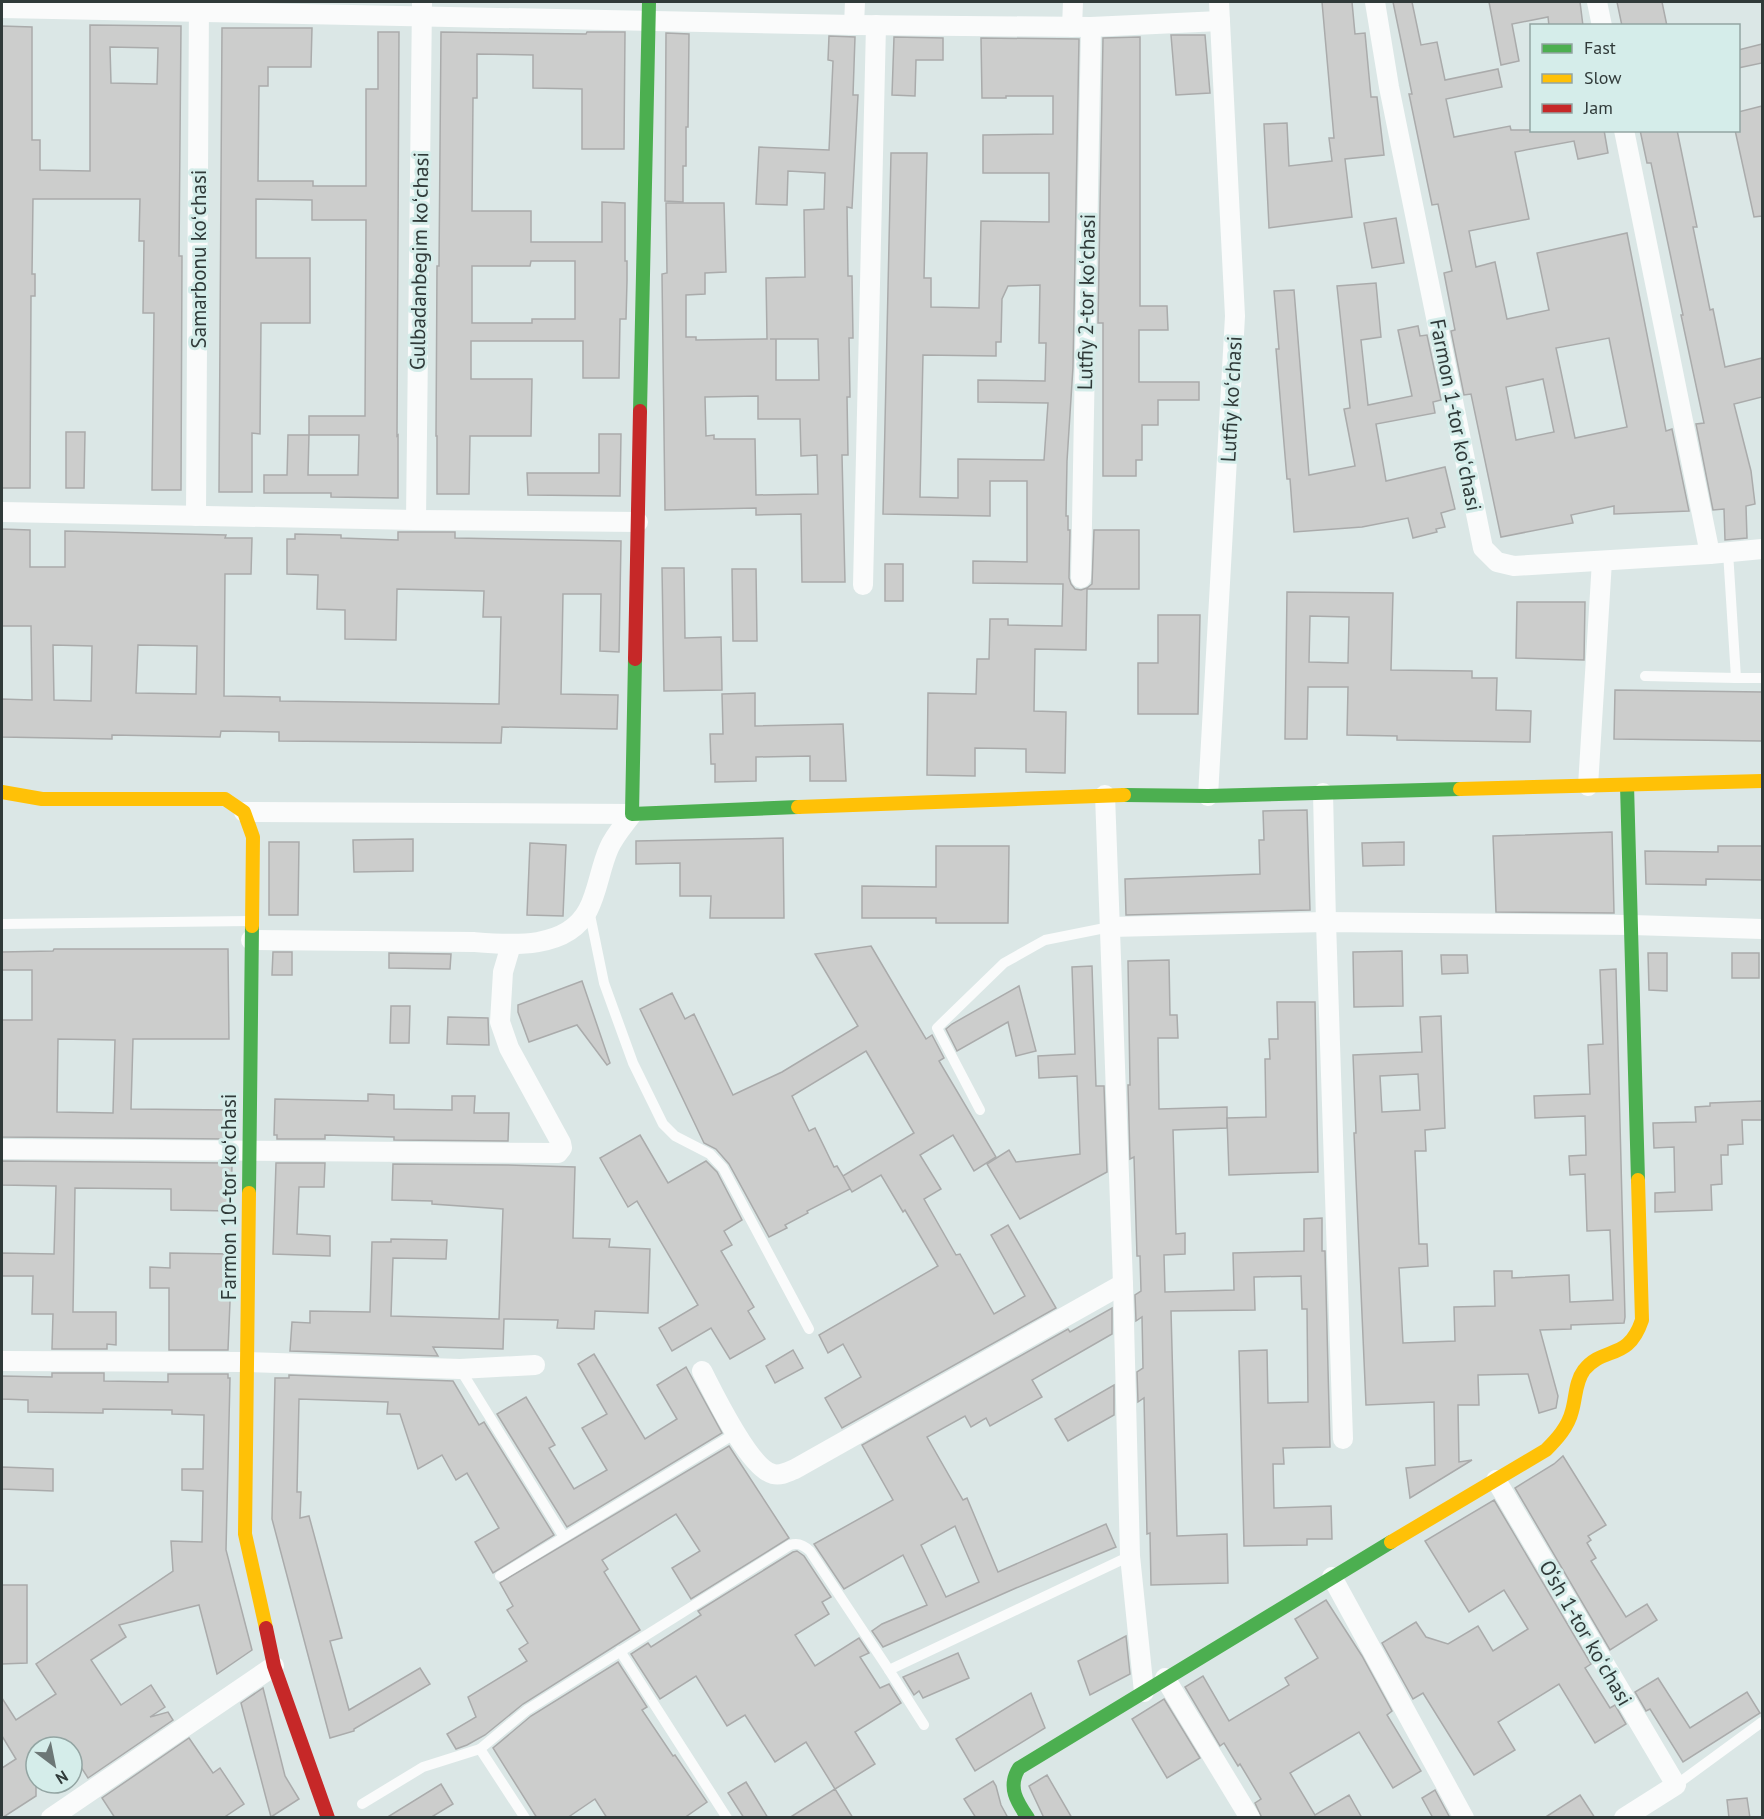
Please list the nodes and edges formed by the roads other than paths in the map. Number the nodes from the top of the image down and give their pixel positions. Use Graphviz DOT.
graph roads {
  1 [pos="855,2"];
  2 [pos="1072,2"];
  3 [pos="1375,2"];
  4 [pos="1598,2"];
  5 [pos="199,7"];
  6 [pos="2,8"];
  7 [pos="422,8"];
  8 [pos="649,11"];
  9 [pos="1219,11"];
  10 [pos="1602,24"];
  11 [pos="854,25"];
  12 [pos="876,25"];
  13 [pos="1081,27"];
  14 [pos="1624,132"];
  15 [pos="2,512"];
  16 [pos="196,516"];
  17 [pos="416,520"];
  18 [pos="638,522"];
  19 [pos="1762,549"];
  20 [pos="1719,553"];
  21 [pos="1602,561"];
  22 [pos="1081,578"];
  23 [pos="863,585"];
  24 [pos="1645,676"];
  25 [pos="1736,678"];
  26 [pos="1762,678"];
  27 [pos="1762,781"];
  28 [pos="1628,785"];
  29 [pos="1588,786"];
  30 [pos="2,792"];
  31 [pos="1323,793"];
  32 [pos="1105,795"];
  33 [pos="1208,796"];
  34 [pos="244,812"];
  35 [pos="632,814"];
  36 [pos="588,910"];
  37 [pos="1326,922"];
  38 [pos="2,924"];
  39 [pos="1632,925"];
  40 [pos="1110,927"];
  41 [pos="1762,929"];
  42 [pos="252,930"];
  43 [pos="511,945"];
  44 [pos="980,1110"];
  45 [pos="2,1149"];
  46 [pos="249,1151"];
  47 [pos="1124,1284"];
  48 [pos="809,1329"];
  49 [pos="2,1361"];
  50 [pos="247,1362"];
  51 [pos="535,1365"];
  52 [pos="460,1369"];
  53 [pos="702,1371"];
  54 [pos="736,1433"];
  55 [pos="1343,1439"];
  56 [pos="1496,1480"];
  57 [pos="564,1537"];
  58 [pos="1130,1556"];
  59 [pos="500,1576"];
  60 [pos="1332,1577"];
  61 [pos="620,1651"];
  62 [pos="274,1666"];
  63 [pos="889,1670"];
  64 [pos="1165,1678"];
  65 [pos="1144,1692"];
  66 [pos="1762,1722"];
  67 [pos="924,1725"];
  68 [pos="480,1749"];
  69 [pos="1676,1785"];
  70 [pos="362,1804"];
  71 [pos="51,1818"];
  72 [pos="328,1818"];
  73 [pos="525,1818"];
  74 [pos="727,1818"];
  75 [pos="1028,1818"];
  76 [pos="1250,1818"];
  77 [pos="1464,1818"];
  78 [pos="1624,1818"];
  1 -- 11 [label="street"];
  2 -- 13 [label="street, Lutfiy 2-tor koʻchasi"];
  3 -- 21 [label="street, Farmon 1-tor koʻchasi"];
  4 -- 10 [label="street"];
  5 -- 6 [label="street"];
  5 -- 7 [label="street"];
  5 -- 16 [label="street, Samarbonu koʻchasi"];
  7 -- 8 [label="street"];
  7 -- 17 [label="street, Gulbadanbegim koʻchasi"];
  8 -- 11 [label="street"];
  8 -- 18 [label="street"];
  9 -- 13 [label="street"];
  9 -- 33 [label="street, Lutfiy koʻchasi"];
  11 -- 12 [label="street"];
  12 -- 13 [label="street"];
  12 -- 23 [label="street"];
  13 -- 22 [label="street, Lutfiy 2-tor koʻchasi"];
  14 -- 20 [label="street"];
  15 -- 16 [label="street"];
  16 -- 17 [label="street"];
  17 -- 18 [label="street"];
  18 -- 35 [label="street"];
  19 -- 20 [label="street, Farmon 1-tor koʻchasi"];
  20 -- 21 [label="street, Farmon 1-tor koʻchasi"];
  20 -- 25 [label="lane"];
  21 -- 29 [label="street"];
  24 -- 25 [label="lane"];
  25 -- 26 [label="lane"];
  27 -- 28 [label="street"];
  28 -- 29 [label="street"];
  28 -- 39 [label="street"];
  29 -- 31 [label="street"];
  30 -- 34 [label="street"];
  31 -- 33 [label="street"];
  31 -- 37 [label="street"];
  32 -- 33 [label="street"];
  32 -- 35 [label="street"];
  32 -- 40 [label="street"];
  34 -- 35 [label="street"];
  34 -- 42 [label="street, Farmon 10-tor koʻchasi"];
  35 -- 36 [label="street"];
  36 -- 43 [label="street"];
  36 -- 48 [label="lane"];
  37 -- 39 [label="street"];
  37 -- 40 [label="street"];
  37 -- 55 [label="street"];
  38 -- 42 [label="lane"];
  39 -- 41 [label="street"];
  39 -- 56 [label="street"];
  40 -- 44 [label="lane"];
  40 -- 47 [label="street"];
  42 -- 43 [label="street"];
  42 -- 46 [label="street, Farmon 10-tor koʻchasi"];
  43 -- 46 [label="street"];
  45 -- 46 [label="street"];
  46 -- 50 [label="street, Farmon 10-tor koʻchasi"];
  47 -- 54 [label="street"];
  47 -- 58 [label="street"];
  49 -- 50 [label="street"];
  50 -- 52 [label="street"];
  50 -- 62 [label="street, Farmon 10-tor koʻchasi"];
  51 -- 52 [label="street"];
  52 -- 57 [label="lane"];
  53 -- 54 [label="street"];
  54 -- 57 [label="lane"];
  56 -- 60 [label="street"];
  56 -- 69 [label="street, O‘sh 1-tor koʻchasi"];
  57 -- 59 [label="lane"];
  58 -- 63 [label="lane"];
  58 -- 65 [label="street"];
  60 -- 64 [label="street"];
  60 -- 77 [label="street"];
  61 -- 63 [label="lane"];
  61 -- 68 [label="lane"];
  61 -- 74 [label="lane"];
  62 -- 71 [label="street"];
  62 -- 72 [label="street, Farmon 10-tor koʻchasi"];
  63 -- 67 [label="lane"];
  64 -- 65 [label="street"];
  64 -- 76 [label="street"];
  65 -- 75 [label="street"];
  66 -- 69 [label="lane"];
  68 -- 70 [label="lane"];
  68 -- 73 [label="lane"];
  69 -- 78 [label="street"];
}
